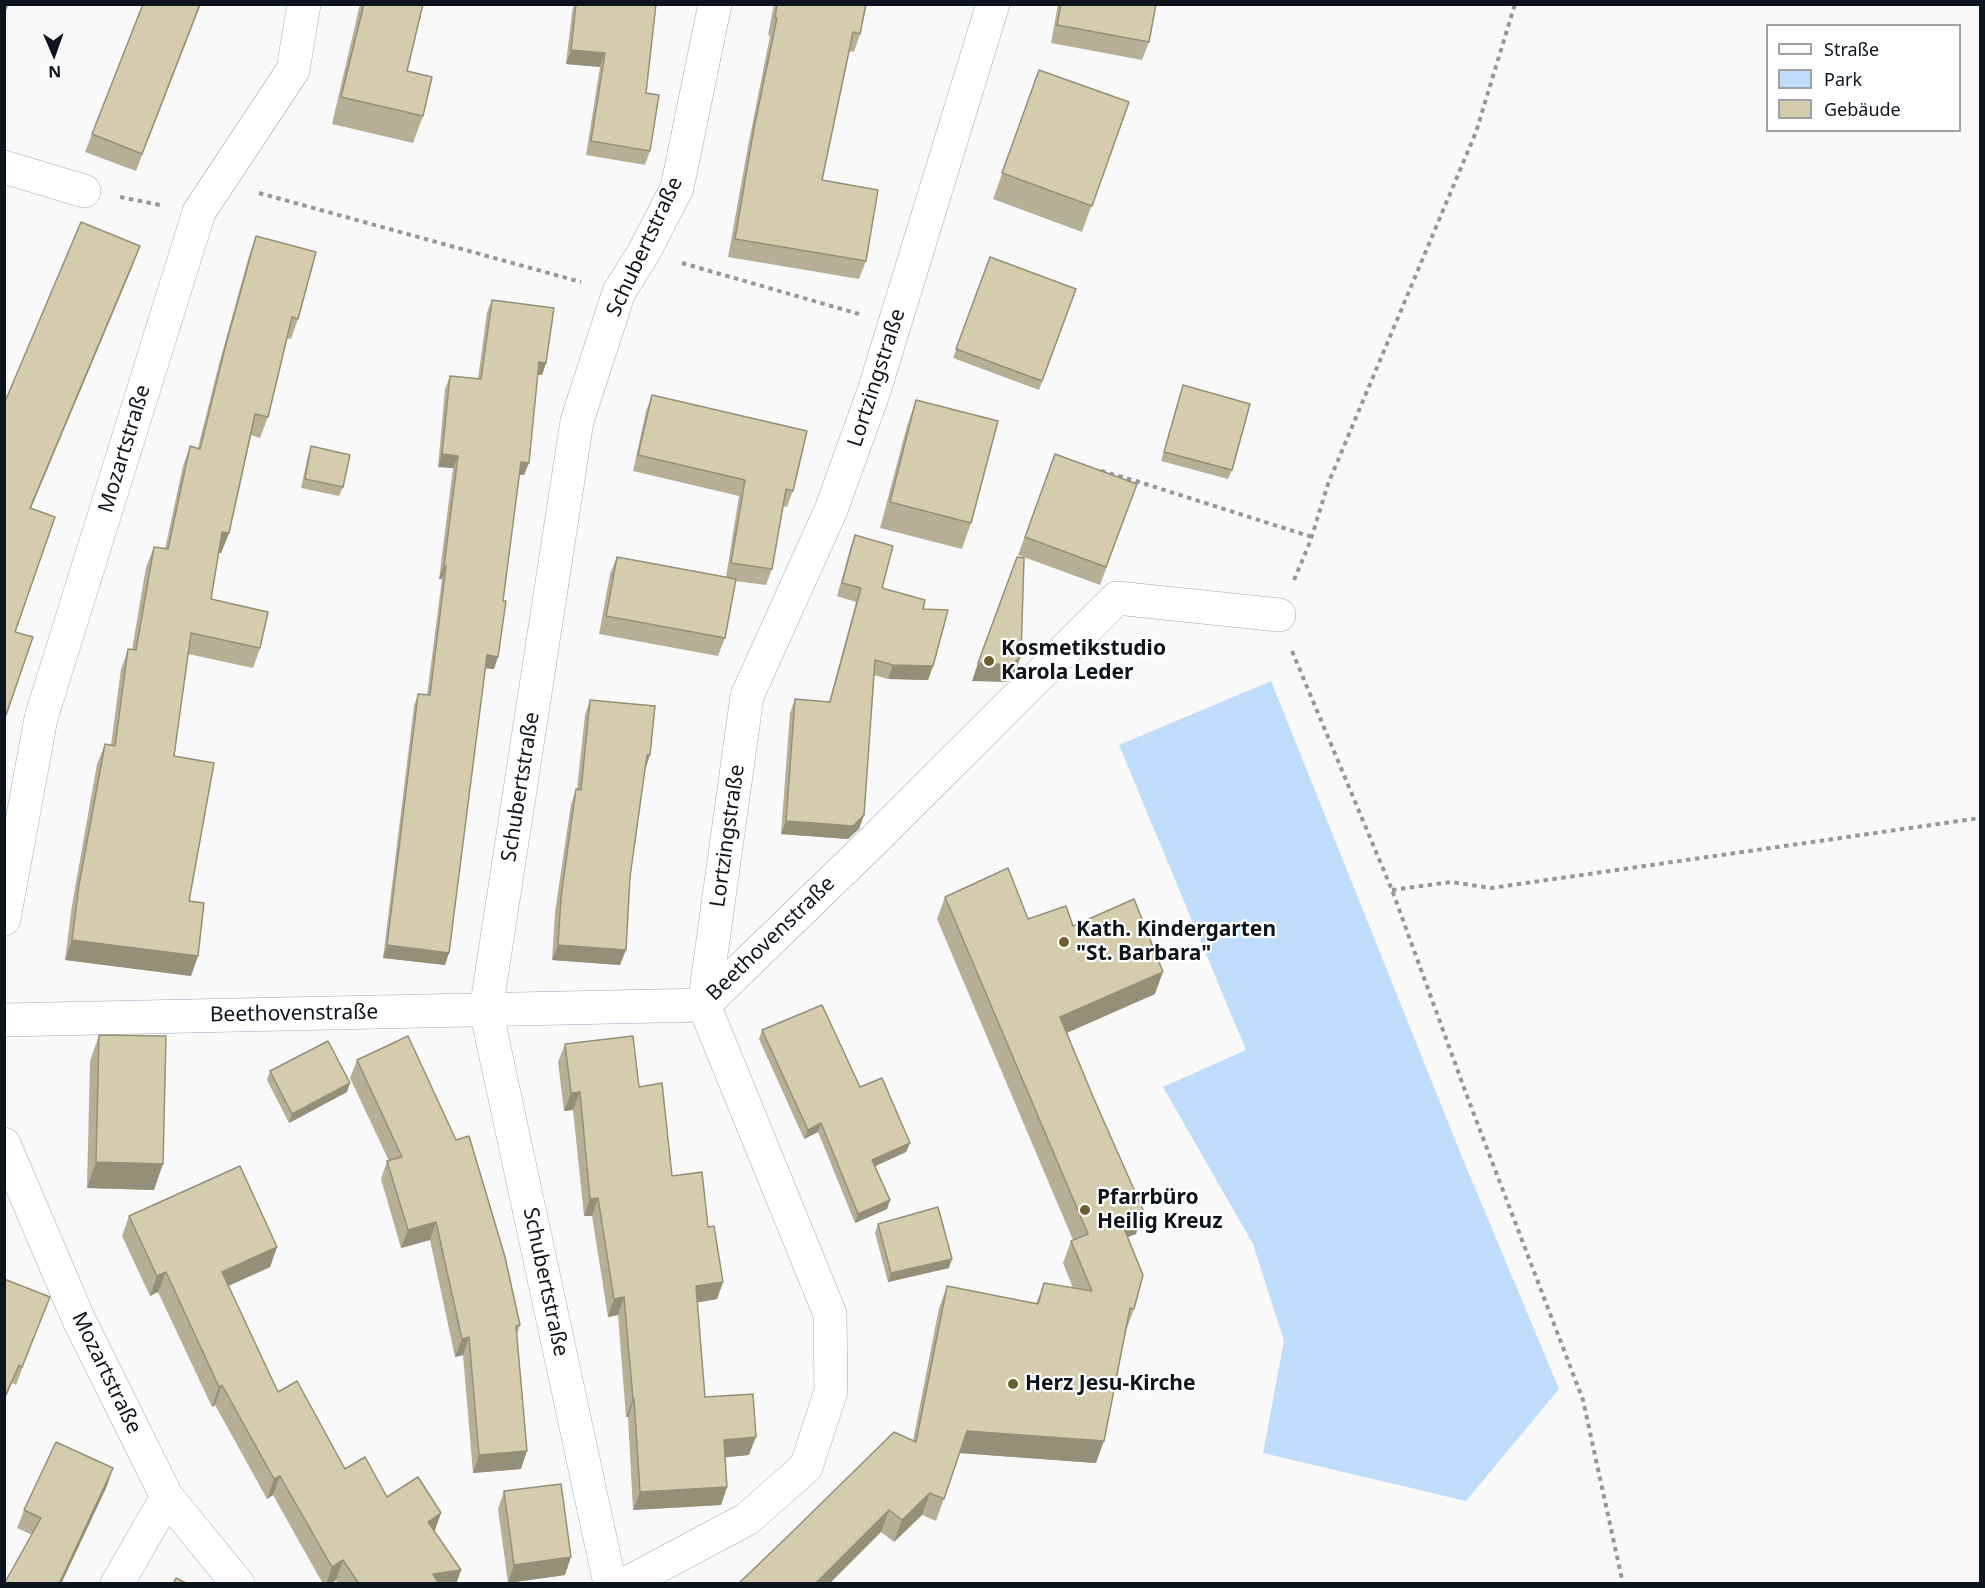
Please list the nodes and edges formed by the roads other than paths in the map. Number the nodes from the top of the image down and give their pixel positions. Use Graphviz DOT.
graph roads {
  1 [pos="304,4"];
  2 [pos="715,4"];
  3 [pos="993,4"];
  4 [pos="4,167"];
  5 [pos="84,191"];
  6 [pos="1279,615"];
  7 [pos="4,919"];
  8 [pos="704,1005"];
  9 [pos="486,1010"];
  10 [pos="4,1020"];
  11 [pos="4,1144"];
  12 [pos="167,1497"];
  13 [pos="117,1584"];
  14 [pos="238,1584"];
  15 [pos="610,1584"];
  16 [pos="625,1584"];
  1 -- 7 [label="street, Mozartstraße"];
  2 -- 9 [label="street, Schubertstraße"];
  3 -- 8 [label="street, Lortzingstraße"];
  4 -- 5 [label="street"];
  6 -- 8 [label="street, Beethovenstraße"];
  8 -- 9 [label="street, Beethovenstraße"];
  8 -- 16 [label="street"];
  9 -- 10 [label="street, Beethovenstraße"];
  9 -- 15 [label="street, Schubertstraße"];
  11 -- 12 [label="street, Mozartstraße"];
  12 -- 13 [label="street"];
  12 -- 14 [label="street, Mozartstraße"];
}
